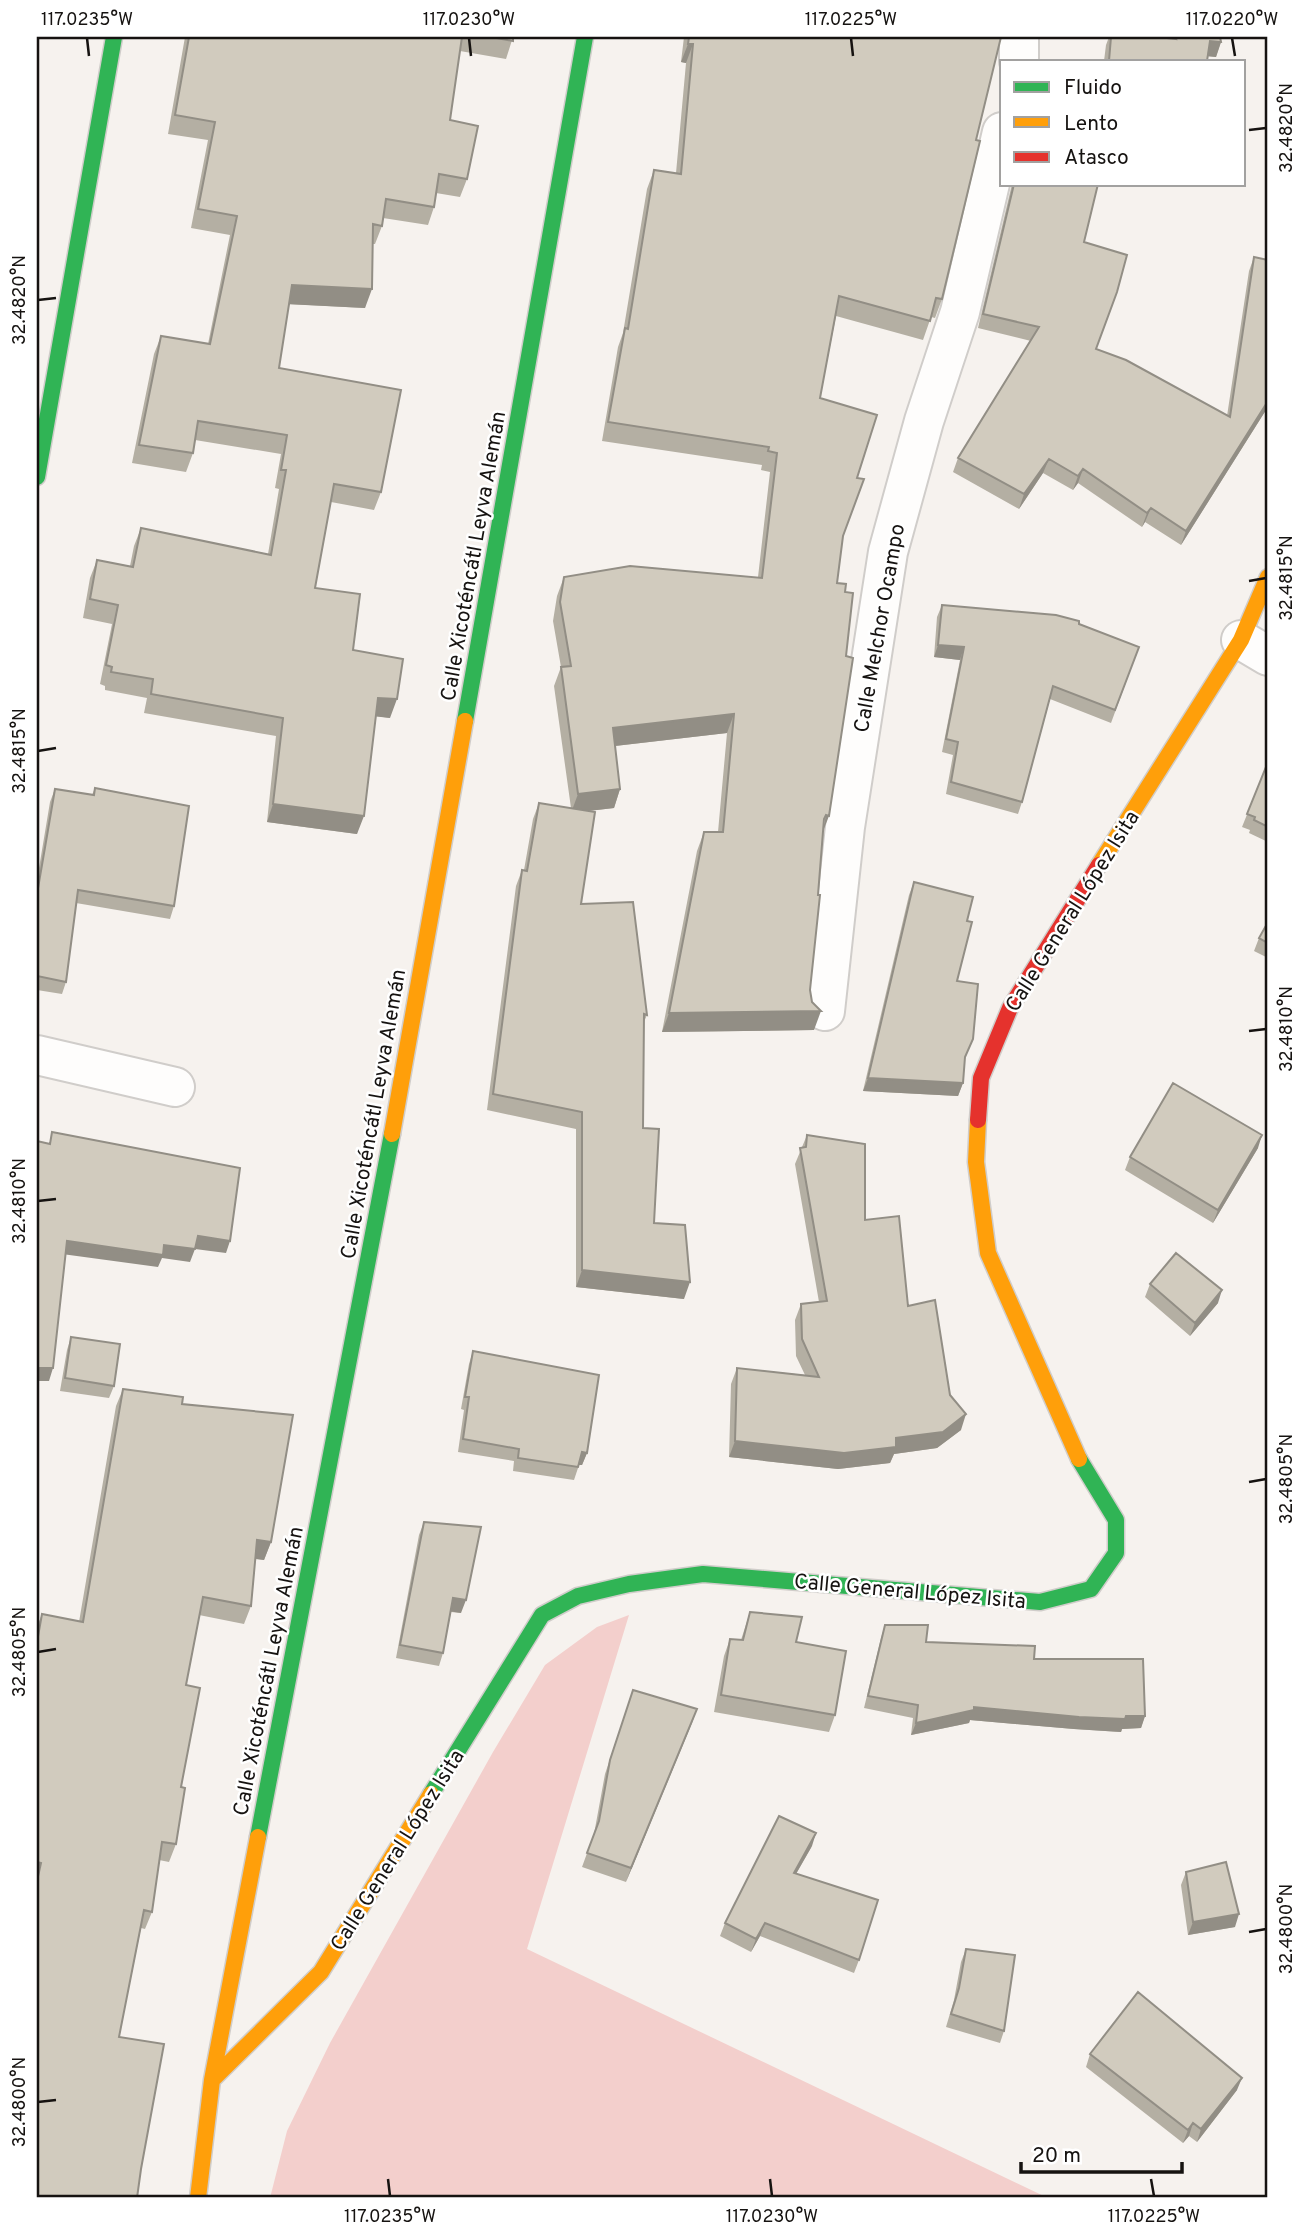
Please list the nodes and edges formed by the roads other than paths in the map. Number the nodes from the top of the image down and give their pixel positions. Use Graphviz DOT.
graph roads {
  1 [pos="114,37"];
  2 [pos="585,37"];
  3 [pos="1018,37"];
  4 [pos="1019,60"];
  5 [pos="1000,141"];
  6 [pos="37,477"];
  7 [pos="1268,578"];
  8 [pos="1254,648"];
  9 [pos="824,1011"];
  10 [pos="37,1055"];
  11 [pos="175,1087"];
  12 [pos="212,2080"];
  13 [pos="198,2198"];
  1 -- 6 [label="street"];
  2 -- 12 [label="street, Calle Xicoténcátl Leyva Alemán"];
  3 -- 4 [label="street"];
  5 -- 9 [label="street, Calle Melchor Ocampo"];
  7 -- 8 [label="street, Calle General López Isita"];
  8 -- 12 [label="street, Calle General López Isita"];
  10 -- 11 [label="street"];
  12 -- 13 [label="street, Calle Xicoténcátl Leyva Alemán"];
}
